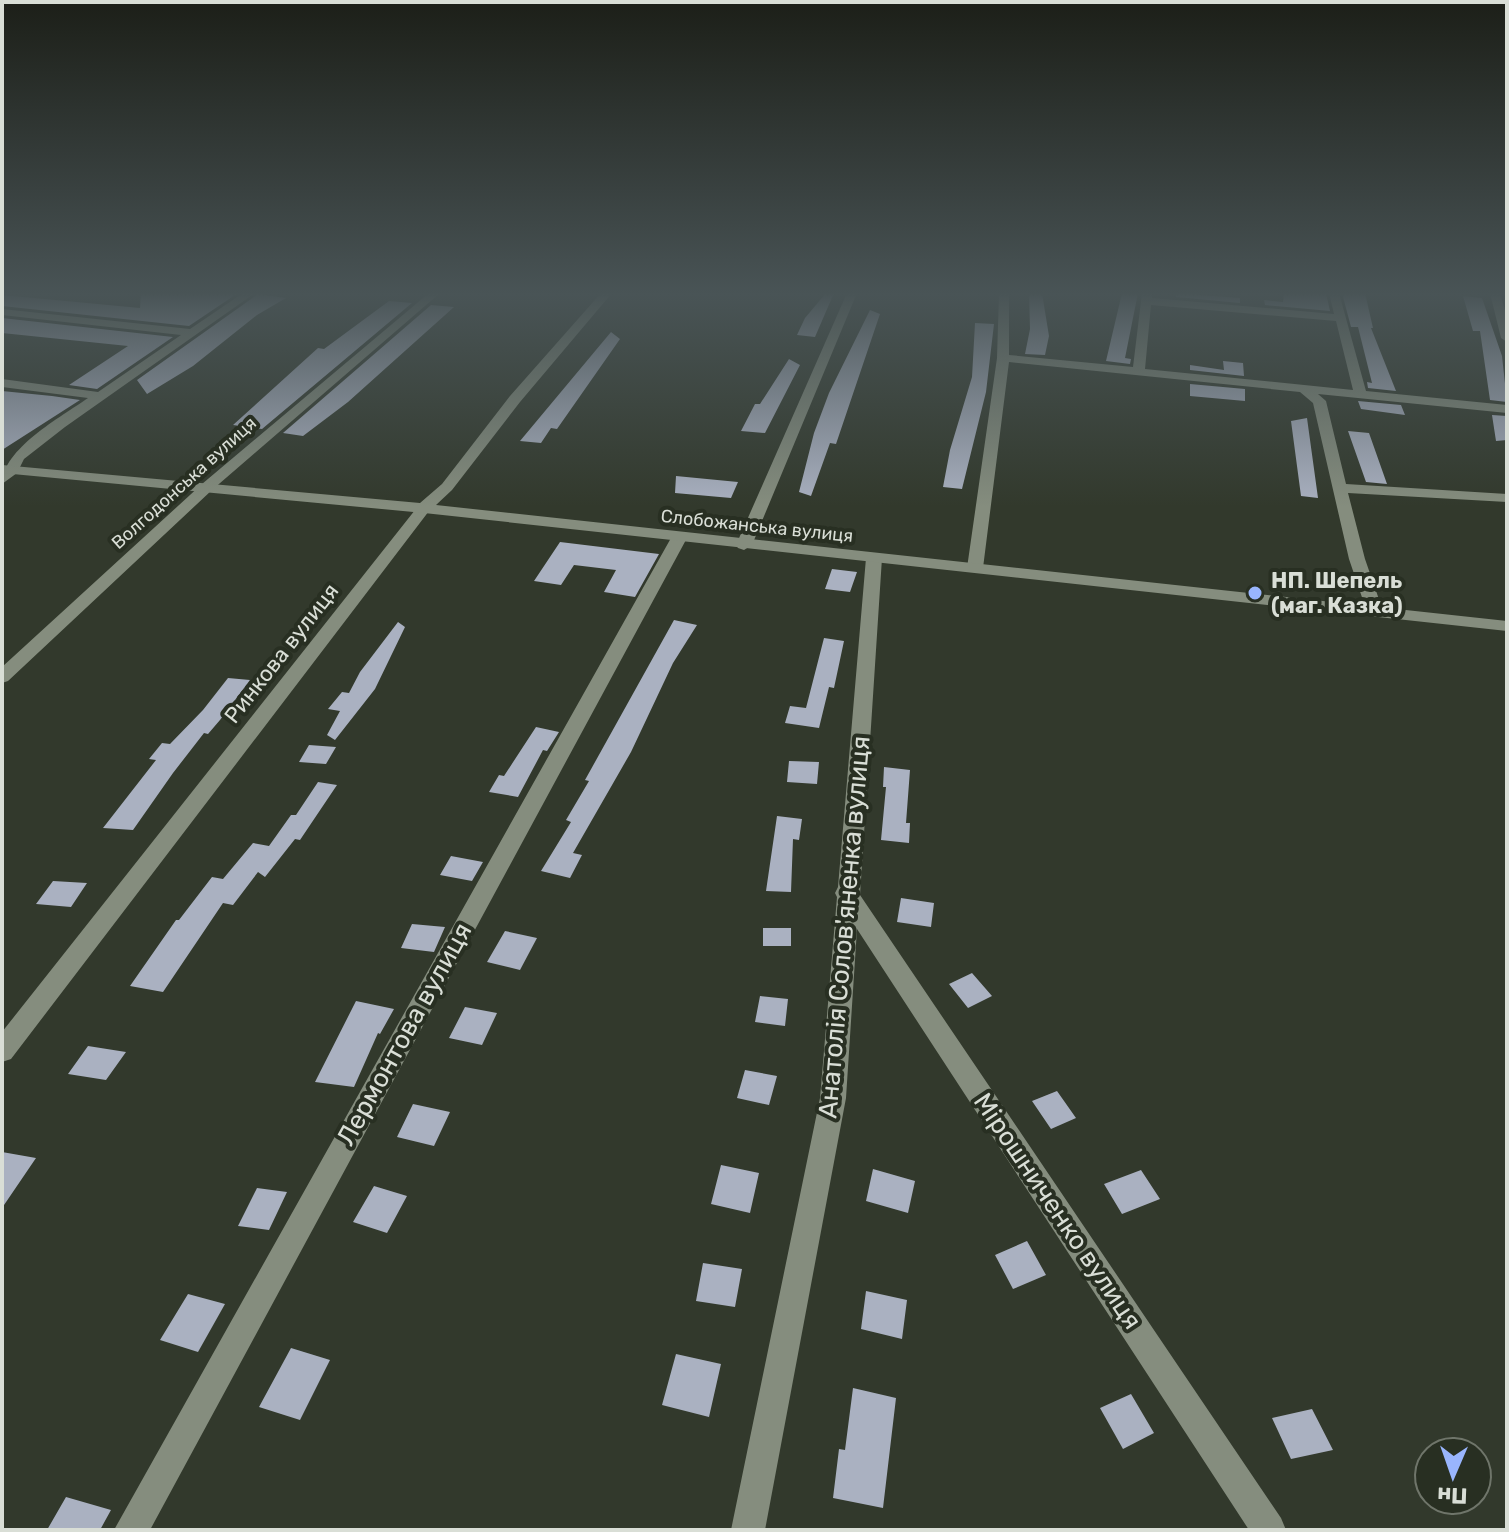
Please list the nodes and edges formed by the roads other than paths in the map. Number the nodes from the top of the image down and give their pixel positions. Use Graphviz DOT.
graph roads {
  1 [pos="147,364"];
  2 [pos="351,364"];
  3 [pos="545,364"];
  4 [pos="821,364"];
  5 [pos="1002,364"];
  6 [pos="1058,364"];
  7 [pos="1139,364"];
  8 [pos="1353,364"];
  9 [pos="1138,374"];
  10 [pos="2,383"];
  11 [pos="1304,389"];
  12 [pos="1361,395"];
  13 [pos="99,396"];
  14 [pos="1507,409"];
  15 [pos="5,473"];
  16 [pos="207,487"];
  17 [pos="1340,488"];
  18 [pos="1507,498"];
  19 [pos="424,508"];
  20 [pos="679,538"];
  21 [pos="744,545"];
  22 [pos="874,558"];
  23 [pos="975,568"];
  24 [pos="1374,611"];
  25 [pos="1507,626"];
  26 [pos="2,677"];
  27 [pos="846,893"];
  28 [pos="2,1051"];
  29 [pos="131,1530"];
  30 [pos="748,1530"];
  31 [pos="1269,1530"];
  1 -- 13 [label="street"];
  2 -- 16 [label="street, Волгодонська вулиця"];
  3 -- 19 [label="street, Ринкова вулиця"];
  4 -- 21 [label="street"];
  5 -- 23 [label="street"];
  6 -- 9 [label="street"];
  7 -- 9 [label="street"];
  8 -- 12 [label="street"];
  9 -- 11 [label="street"];
  10 -- 13 [label="street"];
  11 -- 12 [label="street"];
  11 -- 17 [label="street"];
  12 -- 14 [label="street"];
  13 -- 15 [label="street"];
  15 -- 16 [label="street, Слобожанська вулиця"];
  16 -- 19 [label="street, Слобожанська вулиця"];
  16 -- 26 [label="street, Волгодонська вулиця"];
  17 -- 18 [label="street"];
  17 -- 24 [label="street"];
  19 -- 20 [label="street, Слобожанська вулиця"];
  19 -- 28 [label="street, Ринкова вулиця"];
  20 -- 21 [label="street, Слобожанська вулиця"];
  20 -- 29 [label="street, Лермонтова вулиця"];
  21 -- 22 [label="street, Слобожанська вулиця"];
  22 -- 23 [label="street, Слобожанська вулиця"];
  22 -- 27 [label="street, Анатолія Солов'яненка вулиця"];
  23 -- 24 [label="street, Слобожанська вулиця"];
  24 -- 25 [label="street, Слобожанська вулиця"];
  27 -- 30 [label="street, Анатолія Солов'яненка вулиця"];
  27 -- 31 [label="street, Мірошниченко вулиця"];
}
